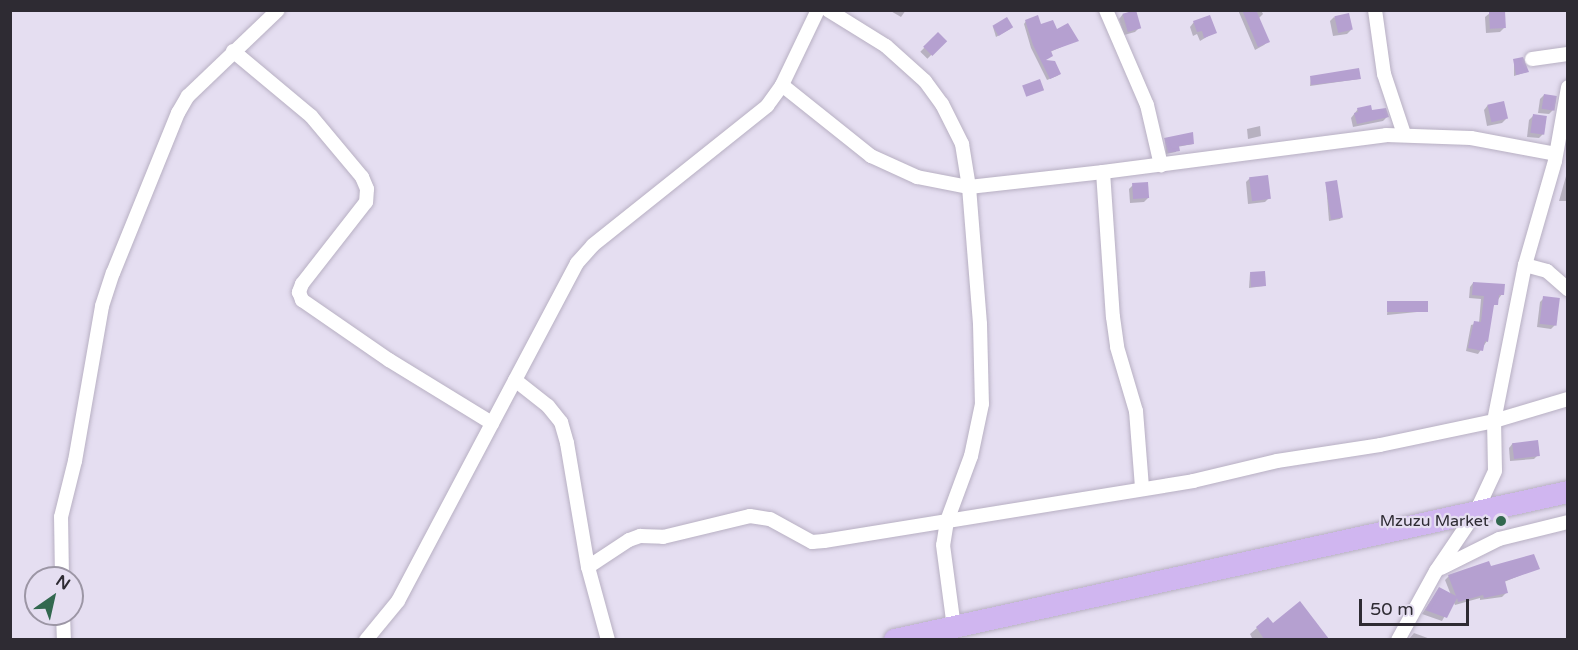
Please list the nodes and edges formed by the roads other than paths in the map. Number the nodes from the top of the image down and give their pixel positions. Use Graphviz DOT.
graph roads {
  1 [pos="278,10"];
  2 [pos="819,10"];
  3 [pos="828,10"];
  4 [pos="1106,10"];
  5 [pos="1375,10"];
  6 [pos="233,51"];
  7 [pos="1568,54"];
  8 [pos="1532,59"];
  9 [pos="782,85"];
  10 [pos="1568,87"];
  11 [pos="1404,134"];
  12 [pos="1556,154"];
  13 [pos="1161,165"];
  14 [pos="1103,172"];
  15 [pos="969,187"];
  16 [pos="1525,265"];
  17 [pos="1568,289"];
  18 [pos="515,380"];
  19 [pos="1568,399"];
  20 [pos="1494,421"];
  21 [pos="492,423"];
  22 [pos="1142,488"];
  23 [pos="1568,492"];
  24 [pos="1476,512"];
  25 [pos="947,521"];
  26 [pos="1568,522"];
  27 [pos="62,566"];
  28 [pos="588,567"];
  29 [pos="1436,571"];
  30 [pos="954,627"];
  31 [pos="366,639"];
  32 [pos="608,639"];
  33 [pos="895,639"];
  34 [pos="1398,639"];
  1 -- 6 [label="street"];
  2 -- 9 [label="street"];
  3 -- 15 [label="street"];
  4 -- 13 [label="street"];
  5 -- 11 [label="street"];
  6 -- 21 [label="street"];
  6 -- 27 [label="street"];
  7 -- 8 [label="street"];
  9 -- 15 [label="street"];
  9 -- 18 [label="street"];
  10 -- 12 [label="street"];
  11 -- 12 [label="street"];
  11 -- 13 [label="street"];
  12 -- 16 [label="street"];
  13 -- 14 [label="street"];
  14 -- 15 [label="street"];
  14 -- 22 [label="street"];
  15 -- 25 [label="street"];
  16 -- 17 [label="street"];
  16 -- 20 [label="street"];
  18 -- 21 [label="street"];
  18 -- 28 [label="street"];
  19 -- 20 [label="street"];
  20 -- 22 [label="street"];
  20 -- 24 [label="street"];
  21 -- 31 [label="street"];
  22 -- 25 [label="street"];
  23 -- 24 [label="highway"];
  24 -- 29 [label="street"];
  24 -- 30 [label="highway"];
  25 -- 28 [label="street"];
  25 -- 30 [label="street"];
  26 -- 29 [label="street"];
  28 -- 32 [label="street"];
  29 -- 34 [label="street"];
  30 -- 33 [label="highway"];
}
